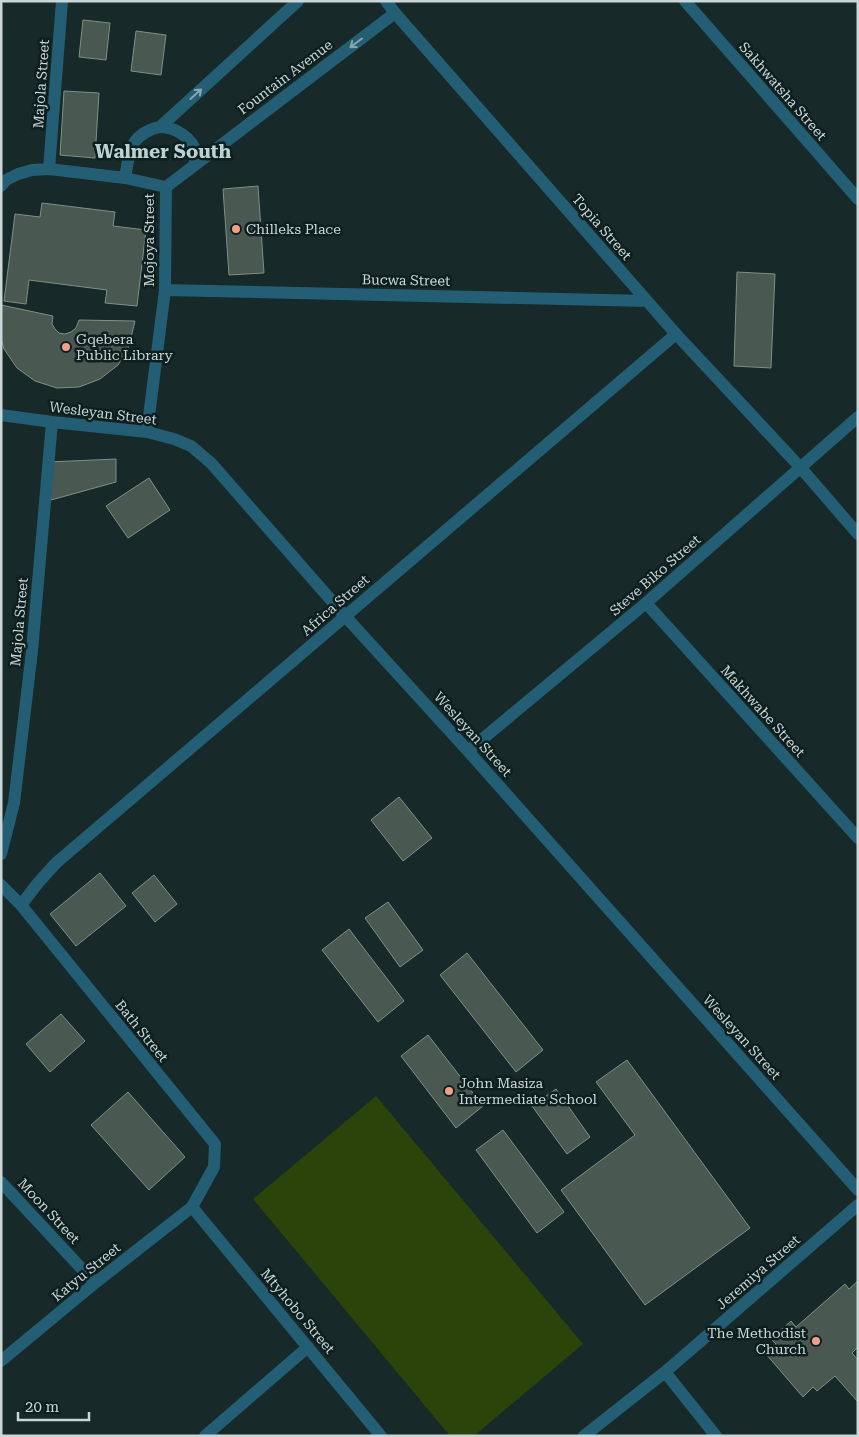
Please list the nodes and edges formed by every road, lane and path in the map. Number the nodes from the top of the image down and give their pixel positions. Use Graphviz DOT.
graph roads {
  1 [pos="62,1"];
  2 [pos="298,1"];
  3 [pos="386,1"];
  4 [pos="686,1"];
  5 [pos="395,13"];
  6 [pos="160,127"];
  7 [pos="194,165"];
  8 [pos="49,169"];
  9 [pos="125,178"];
  10 [pos="1,186"];
  11 [pos="166,187"];
  12 [pos="858,200"];
  13 [pos="164,290"];
  14 [pos="647,301"];
  15 [pos="676,334"];
  16 [pos="1,415"];
  17 [pos="858,416"];
  18 [pos="52,422"];
  19 [pos="147,432"];
  20 [pos="800,468"];
  21 [pos="858,534"];
  22 [pos="646,603"];
  23 [pos="344,616"];
  24 [pos="468,751"];
  25 [pos="858,838"];
  26 [pos="1,854"];
  27 [pos="1,885"];
  28 [pos="21,906"];
  29 [pos="1,1182"];
  30 [pos="858,1190"];
  31 [pos="858,1205"];
  32 [pos="192,1207"];
  33 [pos="95,1283"];
  34 [pos="308,1346"];
  35 [pos="1,1361"];
  36 [pos="665,1372"];
  37 [pos="205,1436"];
  38 [pos="381,1436"];
  39 [pos="584,1436"];
  40 [pos="716,1436"];
  1 -- 8 [label="street, Majola Street"];
  6 -- 2 [label="street, one-way"];
  3 -- 5 [label="street, Topia Street"];
  4 -- 12 [label="street, Sakhwatsha Street"];
  5 -- 7 [label="street, Fountain Avenue, one-way"];
  5 -- 14 [label="street, Topia Street"];
  6 -- 7 [label="street"];
  6 -- 9 [label="street"];
  7 -- 11 [label="street, Fountain Avenue"];
  8 -- 9 [label="street, Mojoya Street"];
  8 -- 10 [label="street, Mojoya Street"];
  9 -- 11 [label="street, Mojoya Street"];
  11 -- 13 [label="street, Mojoya Street"];
  13 -- 14 [label="street, Bucwa Street"];
  13 -- 19 [label="street, Mojoya Street"];
  14 -- 15 [label="street, Topia Street"];
  15 -- 20 [label="street, Topia Street"];
  15 -- 23 [label="street, Africa Street"];
  16 -- 18 [label="street, Wesleyan Street"];
  17 -- 20 [label="street, Steve Biko Street"];
  18 -- 19 [label="street, Wesleyan Street"];
  18 -- 26 [label="street, Majola Street"];
  19 -- 23 [label="street, Wesleyan Street"];
  20 -- 21 [label="street"];
  20 -- 22 [label="street, Steve Biko Street"];
  22 -- 24 [label="street, Steve Biko Street"];
  22 -- 25 [label="street, Makhwabe Street"];
  23 -- 24 [label="street, Wesleyan Street"];
  23 -- 28 [label="street, Africa Street"];
  24 -- 30 [label="street, Wesleyan Street"];
  27 -- 28 [label="street, Bath Street"];
  28 -- 32 [label="street, Bath Street"];
  29 -- 33 [label="street, Moon Street"];
  31 -- 36 [label="street, Jeremiya Street"];
  32 -- 33 [label="street, Katyu Street"];
  32 -- 34 [label="street, Mtyhobo Street"];
  33 -- 35 [label="street, Katyu Street"];
  34 -- 37 [label="street"];
  34 -- 38 [label="street, Mtyhobo Street"];
  36 -- 39 [label="street, Jeremiya Street"];
  36 -- 40 [label="street"];
}
